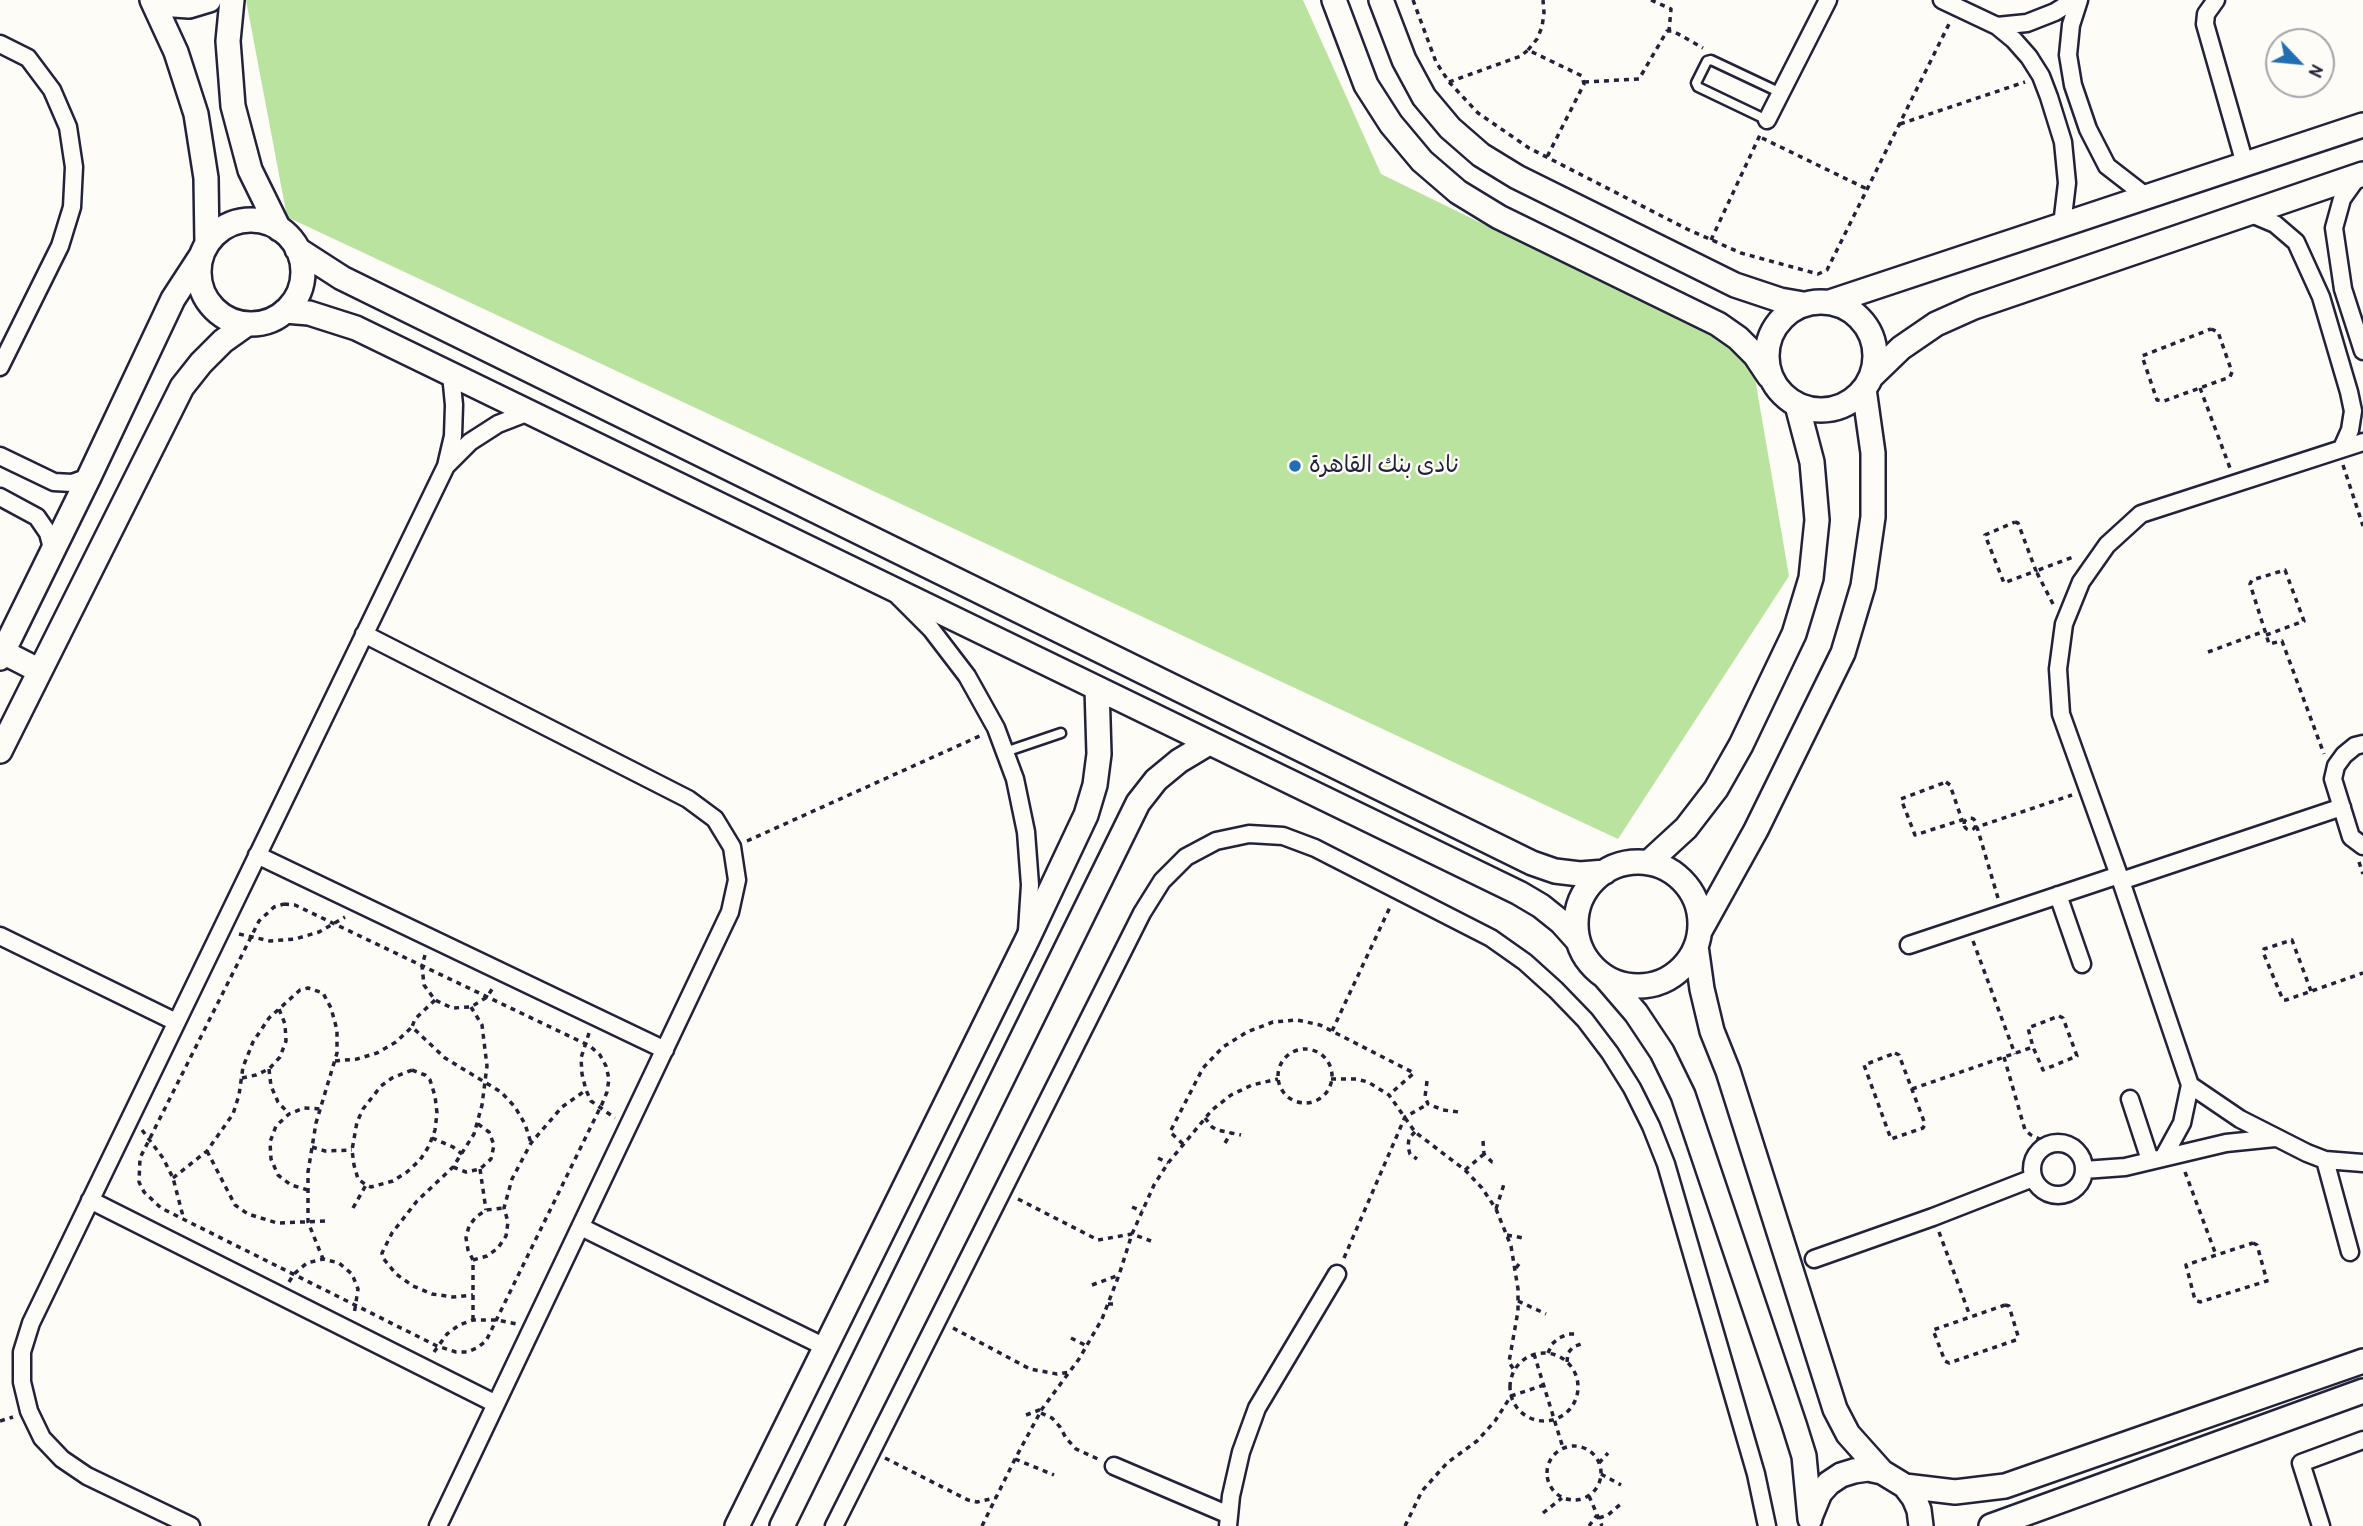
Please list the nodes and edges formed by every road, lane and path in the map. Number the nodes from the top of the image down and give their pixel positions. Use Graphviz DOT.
graph roads {
  1 [pos="152,0"];
  2 [pos="160,0"];
  3 [pos="209,0"];
  4 [pos="232,0"];
  5 [pos="1335,0"];
  6 [pos="1381,0"];
  7 [pos="1413,0"];
  8 [pos="1543,0"];
  9 [pos="1651,0"];
  10 [pos="1828,0"];
  11 [pos="1942,0"];
  12 [pos="2076,0"];
  13 [pos="2216,0"];
  14 [pos="1958,8"];
  15 [pos="1997,26"];
  16 [pos="1669,31"];
  17 [pos="0,44"];
  18 [pos="1528,50"];
  19 [pos="1709,60"];
  20 [pos="2041,76"];
  21 [pos="1448,82"];
  22 [pos="1584,82"];
  23 [pos="1781,93"];
  24 [pos="1767,120"];
  25 [pos="1899,124"];
  26 [pos="2363,125"];
  27 [pos="1759,136"];
  28 [pos="1547,157"];
  29 [pos="2245,164"];
  30 [pos="2361,174"];
  31 [pos="1867,189"];
  32 [pos="2147,197"];
  33 [pos="2249,214"];
  34 [pos="2062,225"];
  35 [pos="279,229"];
  36 [pos="1710,240"];
  37 [pos="297,249"];
  38 [pos="204,250"];
  39 [pos="1830,302"];
  40 [pos="1803,304"];
  41 [pos="285,311"];
  42 [pos="247,324"];
  43 [pos="2356,331"];
  44 [pos="8,332"];
  45 [pos="2332,339"];
  46 [pos="2363,351"];
  47 [pos="0,367"];
  48 [pos="451,374"];
  49 [pos="1769,376"];
  50 [pos="1868,383"];
  51 [pos="2200,388"];
  52 [pos="1797,405"];
  53 [pos="529,412"];
  54 [pos="2363,442"];
  55 [pos="2340,449"];
  56 [pos="0,456"];
  57 [pos="446,466"];
  58 [pos="89,477"];
  59 [pos="2236,483"];
  60 [pos="0,497"];
  61 [pos="2363,526"];
  62 [pos="2107,545"];
  63 [pos="53,552"];
  64 [pos="2036,571"];
  65 [pos="889,587"];
  66 [pos="2064,624"];
  67 [pos="2266,633"];
  68 [pos="364,634"];
  69 [pos="2208,652"];
  70 [pos="1,655"];
  71 [pos="40,671"];
  72 [pos="1097,688"];
  73 [pos="996,728"];
  74 [pos="1061,733"];
  75 [pos="1209,743"];
  76 [pos="2363,744"];
  77 [pos="0,751"];
  78 [pos="1005,752"];
  79 [pos="2333,779"];
  80 [pos="2088,789"];
  81 [pos="2342,807"];
  82 [pos="1962,820"];
  83 [pos="1977,827"];
  84 [pos="2363,846"];
  85 [pos="732,847"];
  86 [pos="257,855"];
  87 [pos="1649,862"];
  88 [pos="1605,872"];
  89 [pos="2120,878"];
  90 [pos="1398,891"];
  91 [pos="2057,895"];
  92 [pos="359,904"];
  93 [pos="2003,913"];
  94 [pos="334,924"];
  95 [pos="1968,925"];
  96 [pos="222,927"];
  97 [pos="0,936"];
  98 [pos="251,937"];
  99 [pos="430,937"];
  100 [pos="1698,939"];
  101 [pos="1027,940"];
  102 [pos="1578,941"];
  103 [pos="1909,945"];
  104 [pos="2082,964"];
  105 [pos="422,966"];
  106 [pos="503,973"];
  107 [pos="2363,973"];
  108 [pos="1605,978"];
  109 [pos="2311,991"];
  110 [pos="487,997"];
  111 [pos="435,1000"];
  112 [pos="471,1007"];
  113 [pos="279,1009"];
  114 [pos="594,1016"];
  115 [pos="176,1021"];
  116 [pos="412,1027"];
  117 [pos="1332,1031"];
  118 [pos="586,1044"];
  119 [pos="2033,1047"];
  120 [pos="665,1050"];
  121 [pos="2015,1054"];
  122 [pos="2004,1058"];
  123 [pos="335,1061"];
  124 [pos="269,1069"];
  125 [pos="242,1078"];
  126 [pos="1278,1079"];
  127 [pos="1331,1079"];
  128 [pos="1427,1081"];
  129 [pos="485,1082"];
  130 [pos="2190,1085"];
  131 [pos="1912,1089"];
  132 [pos="586,1090"];
  133 [pos="1389,1095"];
  134 [pos="2130,1099"];
  135 [pos="1428,1104"];
  136 [pos="600,1107"];
  137 [pos="321,1109"];
  138 [pos="1459,1112"];
  139 [pos="289,1114"];
  140 [pos="131,1115"];
  141 [pos="1405,1117"];
  142 [pos="1205,1118"];
  143 [pos="477,1124"];
  144 [pos="628,1127"];
  145 [pos="1415,1132"];
  146 [pos="1231,1133"];
  147 [pos="1241,1135"];
  148 [pos="432,1138"];
  149 [pos="2275,1138"];
  150 [pos="149,1140"];
  151 [pos="1483,1140"];
  152 [pos="531,1143"];
  153 [pos="1226,1143"];
  154 [pos="1183,1144"];
  155 [pos="2050,1144"];
  156 [pos="312,1147"];
  157 [pos="352,1150"];
  158 [pos="207,1151"];
  159 [pos="462,1154"];
  160 [pos="1484,1154"];
  161 [pos="2164,1156"];
  162 [pos="1158,1158"];
  163 [pos="1417,1159"];
  164 [pos="2325,1160"];
  165 [pos="1168,1163"];
  166 [pos="1497,1163"];
  167 [pos="2363,1163"];
  168 [pos="453,1167"];
  169 [pos="481,1169"];
  170 [pos="1465,1170"];
  171 [pos="2084,1170"];
  172 [pos="173,1178"];
  173 [pos="2033,1178"];
  174 [pos="1504,1184"];
  175 [pos="366,1185"];
  176 [pos="307,1190"];
  177 [pos="1002,1191"];
  178 [pos="90,1200"];
  179 [pos="1132,1207"];
  180 [pos="353,1208"];
  181 [pos="504,1208"];
  182 [pos="1496,1209"];
  183 [pos="486,1210"];
  184 [pos="1142,1211"];
  185 [pos="1933,1217"];
  186 [pos="184,1220"];
  187 [pos="327,1221"];
  188 [pos="308,1222"];
  189 [pos="581,1227"];
  190 [pos="1132,1234"];
  191 [pos="1507,1236"];
  192 [pos="1523,1238"];
  193 [pos="1151,1241"];
  194 [pos="189,1250"];
  195 [pos="2350,1252"];
  196 [pos="2216,1255"];
  197 [pos="323,1259"];
  198 [pos="1814,1259"];
  199 [pos="474,1260"];
  200 [pos="1522,1260"];
  201 [pos="1516,1268"];
  202 [pos="294,1274"];
  203 [pos="1337,1274"];
  204 [pos="1119,1275"];
  205 [pos="1092,1285"];
  206 [pos="473,1295"];
  207 [pos="281,1296"];
  208 [pos="1518,1301"];
  209 [pos="1108,1304"];
  210 [pos="1118,1304"];
  211 [pos="357,1306"];
  212 [pos="1546,1314"];
  213 [pos="1970,1316"];
  214 [pos="473,1320"];
  215 [pos="497,1320"];
  216 [pos="938,1320"];
  217 [pos="533,1328"];
  218 [pos="349,1331"];
  219 [pos="1577,1334"];
  220 [pos="1071,1338"];
  221 [pos="1581,1344"];
  222 [pos="438,1346"];
  223 [pos="1087,1346"];
  224 [pos="825,1347"];
  225 [pos="1548,1353"];
  226 [pos="1534,1354"];
  227 [pos="2363,1361"];
  228 [pos="1567,1362"];
  229 [pos="426,1369"];
  230 [pos="1514,1370"];
  231 [pos="1070,1372"];
  232 [pos="1544,1385"];
  233 [pos="2363,1391"];
  234 [pos="1511,1396"];
  235 [pos="496,1404"];
  236 [pos="1042,1411"];
  237 [pos="1026,1415"];
  238 [pos="1554,1419"];
  239 [pos="2363,1440"];
  240 [pos="1563,1448"];
  241 [pos="872,1451"];
  242 [pos="1608,1453"];
  243 [pos="1015,1459"];
  244 [pos="1599,1463"];
  245 [pos="1114,1466"];
  246 [pos="1882,1472"];
  247 [pos="1601,1474"];
  248 [pos="1054,1475"];
  249 [pos="1620,1485"];
  250 [pos="1905,1486"];
  251 [pos="1588,1496"];
  252 [pos="995,1498"];
  253 [pos="1562,1498"];
  254 [pos="1623,1502"];
  255 [pos="1544,1513"];
  256 [pos="1598,1516"];
  257 [pos="1228,1521"];
  258 [pos="1810,1523"];
  259 [pos="191,1526"];
  260 [pos="438,1526"];
  261 [pos="737,1526"];
  262 [pos="782,1526"];
  263 [pos="834,1526"];
  264 [pos="982,1526"];
  265 [pos="1405,1526"];
  266 [pos="1589,1526"];
  267 [pos="1602,1526"];
  268 [pos="1767,1526"];
  269 [pos="1921,1526"];
  270 [pos="1991,1526"];
  271 [pos="2321,1526"];
  1 -- 38 [label="street"];
  2 -- 3 [label="street"];
  4 -- 35 [label="street"];
  5 -- 49 [label="street"];
  6 -- 40 [label="street"];
  7 -- 21 [label="path"];
  8 -- 18 [label="path"];
  9 -- 16 [label="path"];
  10 -- 23 [label="street"];
  11 -- 14 [label="street"];
  12 -- 15 [label="street"];
  12 -- 32 [label="street"];
  13 -- 29 [label="street"];
  14 -- 15 [label="street"];
  14 -- 25 [label="path"];
  15 -- 20 [label="street"];
  16 -- 19 [label="path"];
  16 -- 22 [label="path"];
  17 -- 44 [label="street"];
  18 -- 21 [label="path"];
  18 -- 22 [label="path"];
  19 -- 23 [label="lane"];
  19 -- 24 [label="lane"];
  20 -- 25 [label="path"];
  20 -- 34 [label="street"];
  21 -- 28 [label="path"];
  22 -- 28 [label="path"];
  23 -- 24 [label="street"];
  24 -- 27 [label="path"];
  25 -- 31 [label="path"];
  26 -- 29 [label="street"];
  27 -- 31 [label="path"];
  27 -- 36 [label="path"];
  28 -- 36 [label="path"];
  29 -- 32 [label="street"];
  30 -- 33 [label="street"];
  30 -- 43 [label="street"];
  31 -- 36 [label="path"];
  32 -- 34 [label="street"];
  33 -- 45 [label="street"];
  33 -- 50 [label="street"];
  34 -- 39 [label="street"];
  35 -- 37 [label="street"];
  35 -- 38 [label="street"];
  37 -- 41 [label="street"];
  37 -- 88 [label="street"];
  38 -- 42 [label="street"];
  38 -- 58 [label="street"];
  39 -- 40 [label="street"];
  39 -- 50 [label="street"];
  40 -- 49 [label="street"];
  41 -- 42 [label="street"];
  41 -- 48 [label="street"];
  42 -- 71 [label="street"];
  43 -- 45 [label="street"];
  43 -- 46 [label="street"];
  44 -- 47 [label="street"];
  45 -- 55 [label="street"];
  48 -- 53 [label="street"];
  48 -- 57 [label="street"];
  49 -- 52 [label="street"];
  50 -- 52 [label="street"];
  50 -- 100 [label="street"];
  51 -- 51 [label="path"];
  51 -- 59 [label="path"];
  52 -- 87 [label="street"];
  53 -- 57 [label="street"];
  53 -- 65 [label="street"];
  54 -- 55 [label="street"];
  55 -- 59 [label="street"];
  55 -- 61 [label="path"];
  56 -- 58 [label="street"];
  57 -- 68 [label="street"];
  58 -- 63 [label="street"];
  59 -- 62 [label="street"];
  60 -- 63 [label="street"];
  62 -- 64 [label="path"];
  62 -- 66 [label="street"];
  63 -- 70 [label="street"];
  64 -- 64 [label="path"];
  64 -- 66 [label="path"];
  65 -- 72 [label="street"];
  65 -- 73 [label="street"];
  66 -- 80 [label="street"];
  67 -- 67 [label="path"];
  67 -- 69 [label="path"];
  67 -- 79 [label="path"];
  68 -- 85 [label="street"];
  68 -- 86 [label="street"];
  70 -- 71 [label="street"];
  71 -- 77 [label="street"];
  72 -- 75 [label="street"];
  72 -- 101 [label="street"];
  73 -- 78 [label="street"];
  73 -- 85 [label="path"];
  74 -- 78 [label="lane"];
  75 -- 102 [label="street"];
  75 -- 262 [label="street"];
  76 -- 79 [label="street"];
  78 -- 101 [label="street"];
  79 -- 81 [label="street"];
  80 -- 83 [label="path"];
  80 -- 89 [label="street"];
  81 -- 84 [label="street"];
  81 -- 89 [label="street"];
  82 -- 82 [label="path"];
  82 -- 83 [label="path"];
  82 -- 83 [label="path"];
  83 -- 93 [label="path"];
  85 -- 120 [label="street"];
  86 -- 92 [label="street"];
  86 -- 96 [label="street"];
  87 -- 88 [label="street"];
  87 -- 100 [label="street"];
  88 -- 102 [label="street"];
  89 -- 91 [label="street"];
  89 -- 130 [label="street"];
  90 -- 117 [label="path"];
  90 -- 177 [label="street"];
  90 -- 268 [label="street"];
  91 -- 93 [label="street"];
  91 -- 104 [label="street"];
  92 -- 94 [label="path"];
  92 -- 99 [label="street"];
  93 -- 95 [label="street"];
  94 -- 98 [label="path"];
  94 -- 98 [label="path"];
  94 -- 105 [label="path"];
  95 -- 103 [label="street"];
  95 -- 121 [label="path"];
  96 -- 98 [label="path"];
  96 -- 115 [label="street"];
  97 -- 115 [label="street"];
  98 -- 150 [label="path"];
  99 -- 105 [label="path"];
  99 -- 106 [label="street"];
  100 -- 108 [label="street"];
  100 -- 246 [label="street"];
  101 -- 224 [label="street"];
  102 -- 108 [label="street"];
  105 -- 110 [label="path"];
  105 -- 111 [label="path"];
  106 -- 110 [label="path"];
  106 -- 114 [label="street"];
  107 -- 109 [label="path"];
  108 -- 258 [label="street"];
  109 -- 109 [label="path"];
  110 -- 112 [label="path"];
  110 -- 118 [label="path"];
  111 -- 112 [label="path"];
  111 -- 116 [label="path"];
  112 -- 129 [label="path"];
  113 -- 123 [label="path"];
  113 -- 124 [label="path"];
  113 -- 125 [label="path"];
  114 -- 118 [label="path"];
  114 -- 120 [label="street"];
  115 -- 140 [label="street"];
  116 -- 123 [label="path"];
  116 -- 129 [label="path"];
  117 -- 133 [label="path"];
  117 -- 154 [label="path"];
  118 -- 132 [label="path"];
  118 -- 136 [label="path"];
  119 -- 119 [label="path"];
  119 -- 121 [label="path"];
  120 -- 144 [label="street"];
  121 -- 122 [label="path"];
  122 -- 131 [label="path"];
  122 -- 155 [label="path"];
  123 -- 137 [label="path"];
  124 -- 125 [label="path"];
  124 -- 139 [label="path"];
  125 -- 158 [label="path"];
  126 -- 127 [label="path"];
  126 -- 127 [label="path"];
  126 -- 142 [label="path"];
  127 -- 133 [label="path"];
  128 -- 135 [label="path"];
  129 -- 143 [label="path"];
  129 -- 152 [label="path"];
  130 -- 149 [label="street"];
  130 -- 161 [label="street"];
  131 -- 131 [label="path"];
  132 -- 136 [label="path"];
  132 -- 152 [label="path"];
  133 -- 141 [label="path"];
  134 -- 161 [label="street"];
  135 -- 138 [label="path"];
  135 -- 141 [label="path"];
  136 -- 144 [label="path"];
  136 -- 215 [label="path"];
  137 -- 139 [label="path"];
  137 -- 156 [label="path"];
  139 -- 176 [label="path"];
  140 -- 150 [label="path"];
  140 -- 178 [label="street"];
  141 -- 145 [label="path"];
  141 -- 203 [label="path"];
  142 -- 146 [label="path"];
  142 -- 154 [label="path"];
  143 -- 159 [label="path"];
  143 -- 169 [label="path"];
  144 -- 189 [label="street"];
  145 -- 163 [label="path"];
  145 -- 170 [label="path"];
  146 -- 147 [label="path"];
  146 -- 153 [label="path"];
  148 -- 157 [label="path"];
  148 -- 159 [label="path"];
  148 -- 175 [label="path"];
  149 -- 161 [label="street"];
  149 -- 164 [label="street"];
  150 -- 172 [label="path"];
  150 -- 186 [label="path"];
  151 -- 160 [label="path"];
  152 -- 181 [label="path"];
  154 -- 165 [label="path"];
  155 -- 171 [label="street"];
  155 -- 173 [label="street"];
  156 -- 157 [label="path"];
  156 -- 176 [label="path"];
  157 -- 175 [label="path"];
  158 -- 172 [label="path"];
  158 -- 188 [label="path"];
  159 -- 168 [label="path"];
  160 -- 166 [label="path"];
  160 -- 170 [label="path"];
  161 -- 171 [label="street"];
  161 -- 196 [label="path"];
  162 -- 165 [label="path"];
  164 -- 167 [label="street"];
  164 -- 195 [label="street"];
  165 -- 184 [label="path"];
  168 -- 169 [label="path"];
  168 -- 206 [label="path"];
  169 -- 183 [label="path"];
  170 -- 182 [label="path"];
  171 -- 173 [label="street"];
  172 -- 186 [label="path"];
  173 -- 185 [label="street"];
  174 -- 182 [label="path"];
  175 -- 180 [label="path"];
  176 -- 188 [label="path"];
  177 -- 190 [label="path"];
  177 -- 216 [label="street"];
  178 -- 194 [label="street"];
  178 -- 259 [label="street"];
  179 -- 184 [label="path"];
  181 -- 183 [label="path"];
  181 -- 199 [label="path"];
  182 -- 191 [label="path"];
  183 -- 199 [label="path"];
  184 -- 190 [label="path"];
  185 -- 198 [label="street"];
  185 -- 213 [label="path"];
  186 -- 194 [label="path"];
  186 -- 202 [label="path"];
  187 -- 188 [label="path"];
  188 -- 197 [label="path"];
  189 -- 217 [label="street"];
  189 -- 224 [label="street"];
  190 -- 193 [label="path"];
  190 -- 204 [label="path"];
  191 -- 192 [label="path"];
  191 -- 201 [label="path"];
  194 -- 207 [label="street"];
  196 -- 196 [label="path"];
  197 -- 202 [label="path"];
  197 -- 211 [label="path"];
  199 -- 206 [label="path"];
  200 -- 201 [label="path"];
  201 -- 208 [label="path"];
  202 -- 207 [label="path"];
  202 -- 211 [label="path"];
  203 -- 257 [label="street"];
  204 -- 205 [label="path"];
  204 -- 209 [label="path"];
  206 -- 214 [label="path"];
  207 -- 218 [label="street"];
  208 -- 212 [label="path"];
  208 -- 230 [label="path"];
  209 -- 210 [label="path"];
  209 -- 223 [label="path"];
  211 -- 218 [label="path"];
  211 -- 222 [label="path"];
  213 -- 213 [label="path"];
  214 -- 215 [label="path"];
  214 -- 222 [label="path"];
  215 -- 217 [label="path"];
  215 -- 222 [label="path"];
  216 -- 231 [label="path"];
  216 -- 241 [label="street"];
  217 -- 235 [label="street"];
  218 -- 229 [label="street"];
  219 -- 225 [label="path"];
  220 -- 223 [label="path"];
  221 -- 228 [label="path"];
  222 -- 229 [label="path"];
  223 -- 231 [label="path"];
  224 -- 261 [label="street"];
  225 -- 226 [label="path"];
  225 -- 228 [label="path"];
  226 -- 230 [label="path"];
  226 -- 232 [label="path"];
  227 -- 250 [label="street"];
  228 -- 238 [label="path"];
  229 -- 235 [label="street"];
  230 -- 234 [label="path"];
  231 -- 236 [label="path"];
  232 -- 234 [label="path"];
  232 -- 238 [label="path"];
  233 -- 270 [label="street"];
  234 -- 238 [label="path"];
  234 -- 265 [label="path"];
  235 -- 260 [label="street"];
  236 -- 237 [label="path"];
  236 -- 243 [label="path"];
  236 -- 245 [label="path"];
  238 -- 240 [label="path"];
  239 -- 271 [label="street"];
  240 -- 244 [label="path"];
  240 -- 253 [label="path"];
  241 -- 252 [label="path"];
  241 -- 263 [label="street"];
  242 -- 244 [label="path"];
  243 -- 248 [label="path"];
  243 -- 252 [label="path"];
  244 -- 247 [label="path"];
  245 -- 257 [label="street"];
  246 -- 250 [label="street"];
  246 -- 258 [label="street"];
  247 -- 249 [label="path"];
  247 -- 251 [label="path"];
  250 -- 269 [label="street"];
  251 -- 253 [label="path"];
  251 -- 256 [label="path"];
  252 -- 264 [label="path"];
  253 -- 255 [label="path"];
  254 -- 256 [label="path"];
  256 -- 266 [label="path"];
  256 -- 267 [label="path"];
}
